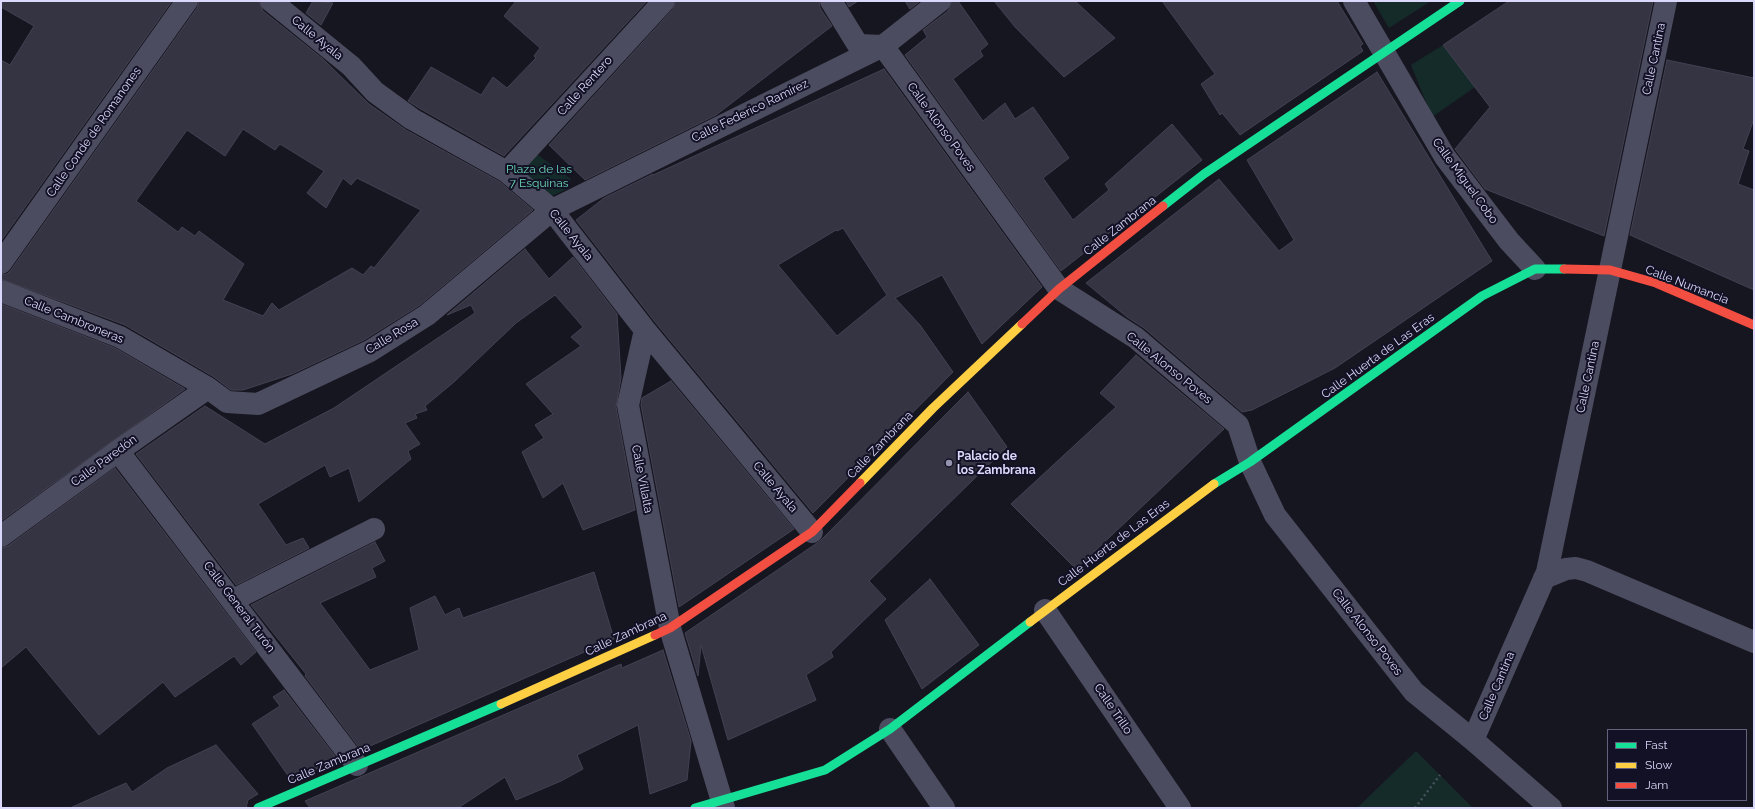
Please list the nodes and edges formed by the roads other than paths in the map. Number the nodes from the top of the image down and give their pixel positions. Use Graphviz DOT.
graph roads {
  1 [pos="187,1"];
  2 [pos="271,1"];
  3 [pos="664,1"];
  4 [pos="831,1"];
  5 [pos="940,1"];
  6 [pos="1354,1"];
  7 [pos="1460,1"];
  8 [pos="1666,1"];
  9 [pos="883,46"];
  10 [pos="1383,53"];
  11 [pos="507,172"];
  12 [pos="552,210"];
  13 [pos="1,263"];
  14 [pos="1536,269"];
  15 [pos="1610,270"];
  16 [pos="1059,289"];
  17 [pos="1,291"];
  18 [pos="1754,324"];
  19 [pos="645,330"];
  20 [pos="208,388"];
  21 [pos="118,450"];
  22 [pos="1250,462"];
  23 [pos="374,529"];
  24 [pos="812,532"];
  25 [pos="1,536"];
  26 [pos="1544,578"];
  27 [pos="233,600"];
  28 [pos="1045,610"];
  29 [pos="670,628"];
  30 [pos="1754,642"];
  31 [pos="890,729"];
  32 [pos="1473,740"];
  33 [pos="357,766"];
  34 [pos="724,804"];
  35 [pos="258,808"];
  36 [pos="695,808"];
  37 [pos="944,808"];
  38 [pos="1180,808"];
  39 [pos="1551,808"];
  1 -- 13 [label="street, Calle Conde de Romanones"];
  2 -- 11 [label="street, Calle Ayala"];
  3 -- 11 [label="street, Calle Rentero"];
  4 -- 9 [label="street"];
  5 -- 9 [label="street, Calle Federico Ramírez"];
  6 -- 10 [label="street, Calle Miguel Cobo"];
  7 -- 10 [label="street, Calle Zambrana"];
  8 -- 15 [label="street, Calle Cantina"];
  9 -- 12 [label="street, Calle Federico Ramírez"];
  9 -- 16 [label="street, Calle Alonso Poves"];
  10 -- 14 [label="street, Calle Miguel Cobo"];
  10 -- 16 [label="street, Calle Zambrana"];
  11 -- 12 [label="street, Calle Ayala"];
  12 -- 19 [label="street, Calle Ayala"];
  12 -- 20 [label="street, Calle Rosa"];
  14 -- 15 [label="street"];
  14 -- 22 [label="street, Calle Huerta de Las Eras"];
  15 -- 18 [label="street, Calle Numancia"];
  15 -- 26 [label="street, Calle Cantina"];
  16 -- 22 [label="street, Calle Alonso Poves"];
  16 -- 24 [label="street, Calle Zambrana"];
  17 -- 20 [label="street, Calle Cambroneras"];
  19 -- 24 [label="street, Calle Ayala"];
  19 -- 29 [label="street, Calle Villalta"];
  20 -- 21 [label="street, Calle Paredón"];
  21 -- 25 [label="street, Calle Paredón"];
  21 -- 27 [label="street, Calle General Turón"];
  22 -- 28 [label="street, Calle Huerta de Las Eras"];
  22 -- 32 [label="street, Calle Alonso Poves"];
  23 -- 27 [label="street"];
  24 -- 29 [label="street, Calle Zambrana"];
  26 -- 30 [label="street"];
  26 -- 32 [label="street, Calle Cantina"];
  27 -- 33 [label="street, Calle General Turón"];
  28 -- 31 [label="street, Calle Huerta de Las Eras"];
  28 -- 38 [label="street, Calle Trillo"];
  29 -- 33 [label="street, Calle Zambrana"];
  29 -- 34 [label="street, Calle Villalta"];
  31 -- 34 [label="street, Calle Huerta de Las Eras"];
  31 -- 37 [label="street"];
  32 -- 39 [label="street, Calle Alonso Poves"];
  33 -- 35 [label="street, Calle Zambrana"];
  34 -- 36 [label="street, Calle Huerta de Las Eras"];
}
